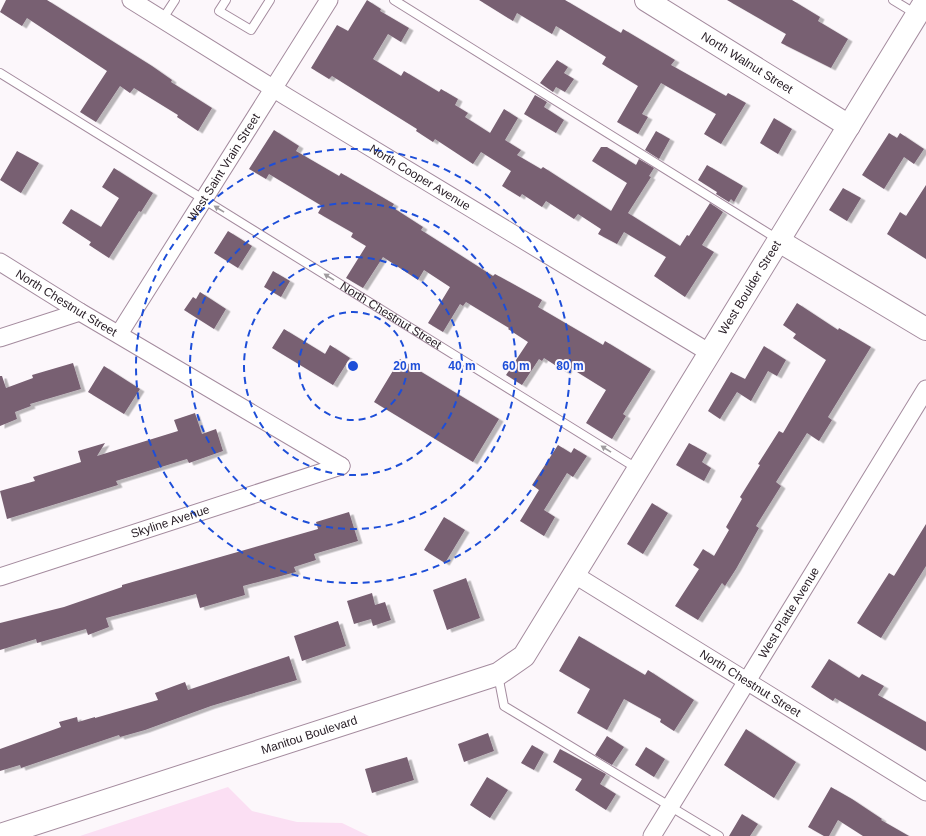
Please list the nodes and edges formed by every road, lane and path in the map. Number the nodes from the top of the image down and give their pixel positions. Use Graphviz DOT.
graph roads {
  1 [pos="131,0"];
  2 [pos="175,0"];
  3 [pos="226,0"];
  4 [pos="270,0"];
  5 [pos="329,0"];
  6 [pos="394,0"];
  7 [pos="646,0"];
  8 [pos="893,0"];
  9 [pos="921,7"];
  10 [pos="162,20"];
  11 [pos="0,73"];
  12 [pos="274,89"];
  13 [pos="849,126"];
  14 [pos="204,199"];
  15 [pos="779,241"];
  16 [pos="0,262"];
  17 [pos="80,312"];
  18 [pos="926,329"];
  19 [pos="119,334"];
  20 [pos="0,338"];
  21 [pos="710,353"];
  22 [pos="926,389"];
  23 [pos="341,466"];
  24 [pos="639,470"];
  25 [pos="575,575"];
  26 [pos="0,577"];
  27 [pos="498,674"];
  28 [pos="747,681"];
  29 [pos="926,792"];
  30 [pos="671,806"];
  31 [pos="0,835"];
  32 [pos="652,836"];
  33 [pos="719,836"];
  1 -- 10 [label="street, North Cooper Avenue"];
  2 -- 10 [label="lane"];
  3 -- 4 [label="lane"];
  5 -- 12 [label="street, West Saint Vrain Street"];
  6 -- 15 [label="lane"];
  7 -- 13 [label="street, North Walnut Street"];
  8 -- 9 [label="lane"];
  9 -- 13 [label="street, West Boulder Street"];
  10 -- 12 [label="street, North Cooper Avenue"];
  11 -- 14 [label="lane, North Chestnut Street"];
  12 -- 14 [label="street, West Saint Vrain Street"];
  12 -- 21 [label="street, North Cooper Avenue"];
  13 -- 15 [label="street, West Boulder Street"];
  14 -- 19 [label="street, West Saint Vrain Street"];
  24 -- 14 [label="lane, North Chestnut Street, one-way"];
  15 -- 18 [label="street"];
  15 -- 21 [label="street, West Boulder Street"];
  16 -- 17 [label="street, North Chestnut Street"];
  17 -- 19 [label="street, North Chestnut Street"];
  17 -- 20 [label="street"];
  19 -- 23 [label="street, North Chestnut Street"];
  21 -- 24 [label="street, West Boulder Street"];
  22 -- 28 [label="street, West Platte Avenue"];
  23 -- 26 [label="street, Skyline Avenue"];
  24 -- 25 [label="street, West Boulder Street"];
  25 -- 27 [label="street, Manitou Boulevard"];
  25 -- 28 [label="street, North Chestnut Street"];
  27 -- 30 [label="lane"];
  27 -- 31 [label="street, Manitou Boulevard"];
  28 -- 29 [label="street, North Chestnut Street"];
  28 -- 30 [label="street, West Platte Avenue"];
  30 -- 32 [label="street, West Platte Avenue"];
  30 -- 33 [label="lane"];
}
